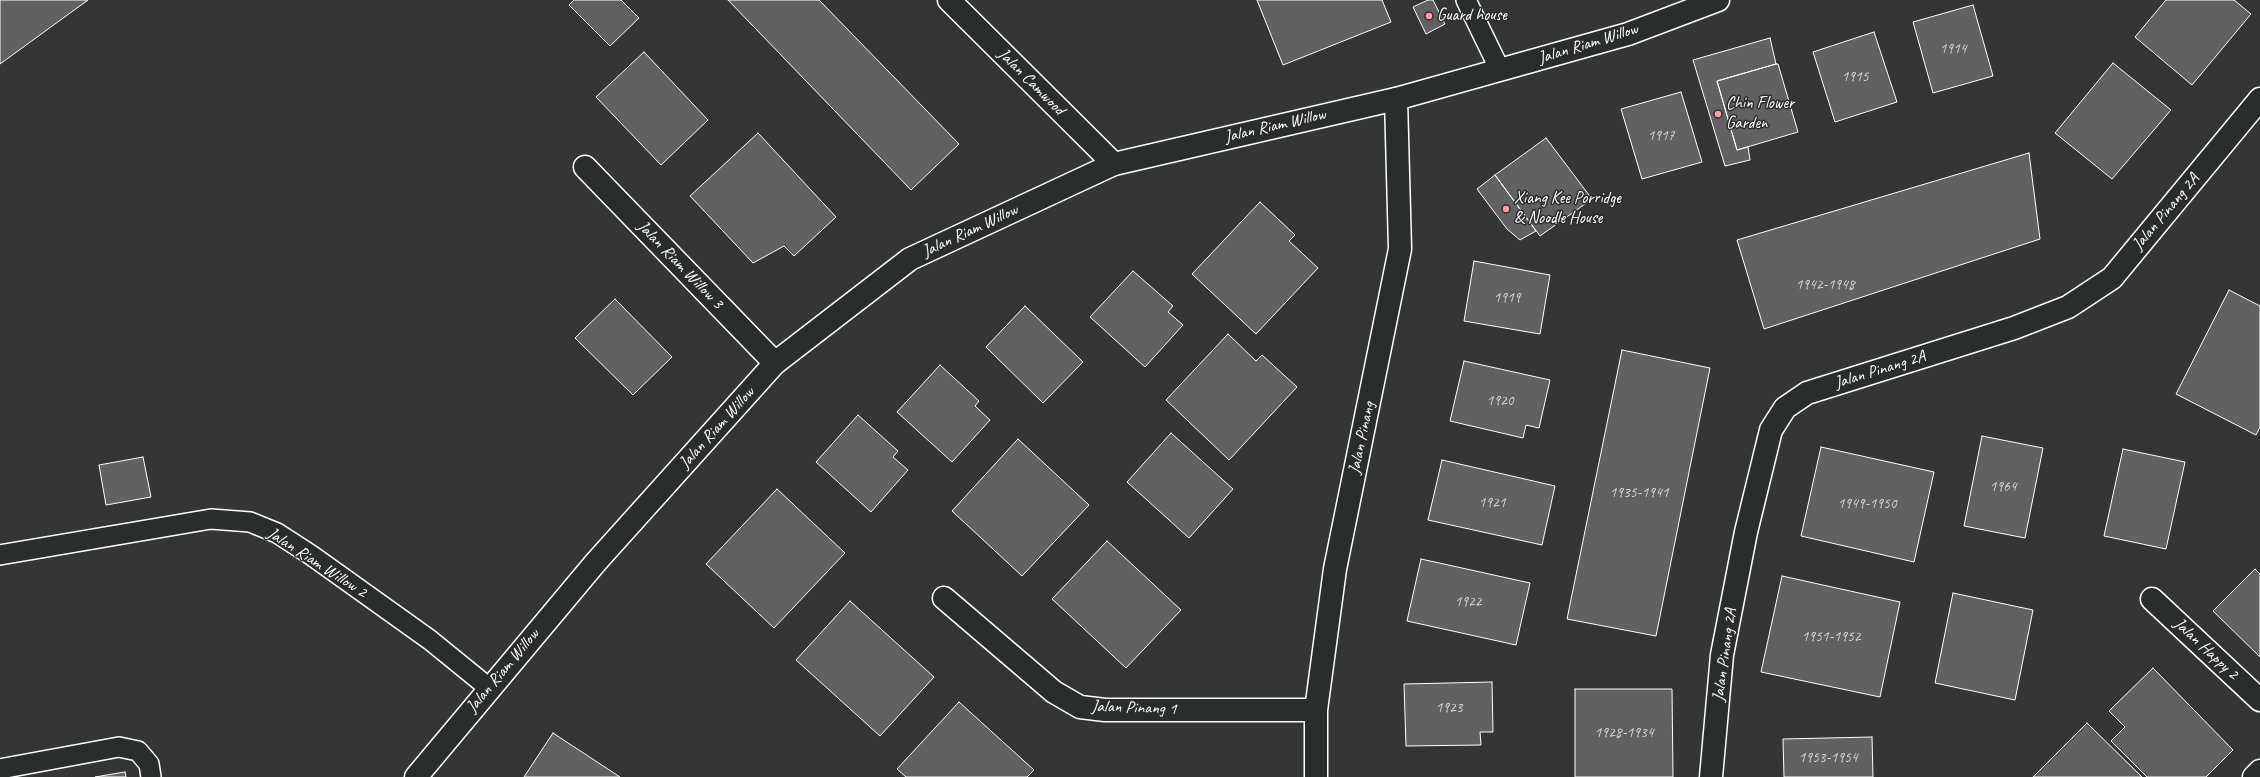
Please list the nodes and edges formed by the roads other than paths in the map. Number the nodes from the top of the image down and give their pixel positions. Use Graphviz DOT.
graph roads {
  1 [pos="949,0"];
  2 [pos="1466,0"];
  3 [pos="1718,0"];
  4 [pos="1500,70"];
  5 [pos="1396,99"];
  6 [pos="2260,99"];
  7 [pos="1114,164"];
  8 [pos="585,167"];
  9 [pos="775,363"];
  10 [pos="0,555"];
  11 [pos="944,598"];
  12 [pos="2152,599"];
  13 [pos="489,688"];
  14 [pos="2260,700"];
  15 [pos="1316,710"];
  16 [pos="0,768"];
  17 [pos="2260,771"];
  18 [pos="151,777"];
  19 [pos="416,777"];
  20 [pos="1316,777"];
  21 [pos="1711,777"];
  22 [pos="2254,777"];
  1 -- 7 [label="street, Jalan Camwood"];
  2 -- 4 [label="lane"];
  3 -- 4 [label="street, Jalan Riam Willow"];
  4 -- 5 [label="street, Jalan Riam Willow"];
  5 -- 7 [label="street, Jalan Riam Willow"];
  5 -- 15 [label="street, Jalan Pinang"];
  6 -- 21 [label="street, Jalan Pinang 2A"];
  7 -- 9 [label="street, Jalan Riam Willow"];
  8 -- 9 [label="street, Jalan Riam Willow 3"];
  9 -- 13 [label="street, Jalan Riam Willow"];
  10 -- 13 [label="lane, Jalan Riam Willow 2"];
  11 -- 15 [label="street, Jalan Pinang 1"];
  12 -- 14 [label="street, Jalan Happy 2"];
  13 -- 19 [label="street, Jalan Riam Willow"];
  15 -- 20 [label="street, Jalan Pinang"];
  16 -- 18 [label="lane"];
  17 -- 22 [label="street"];
}
